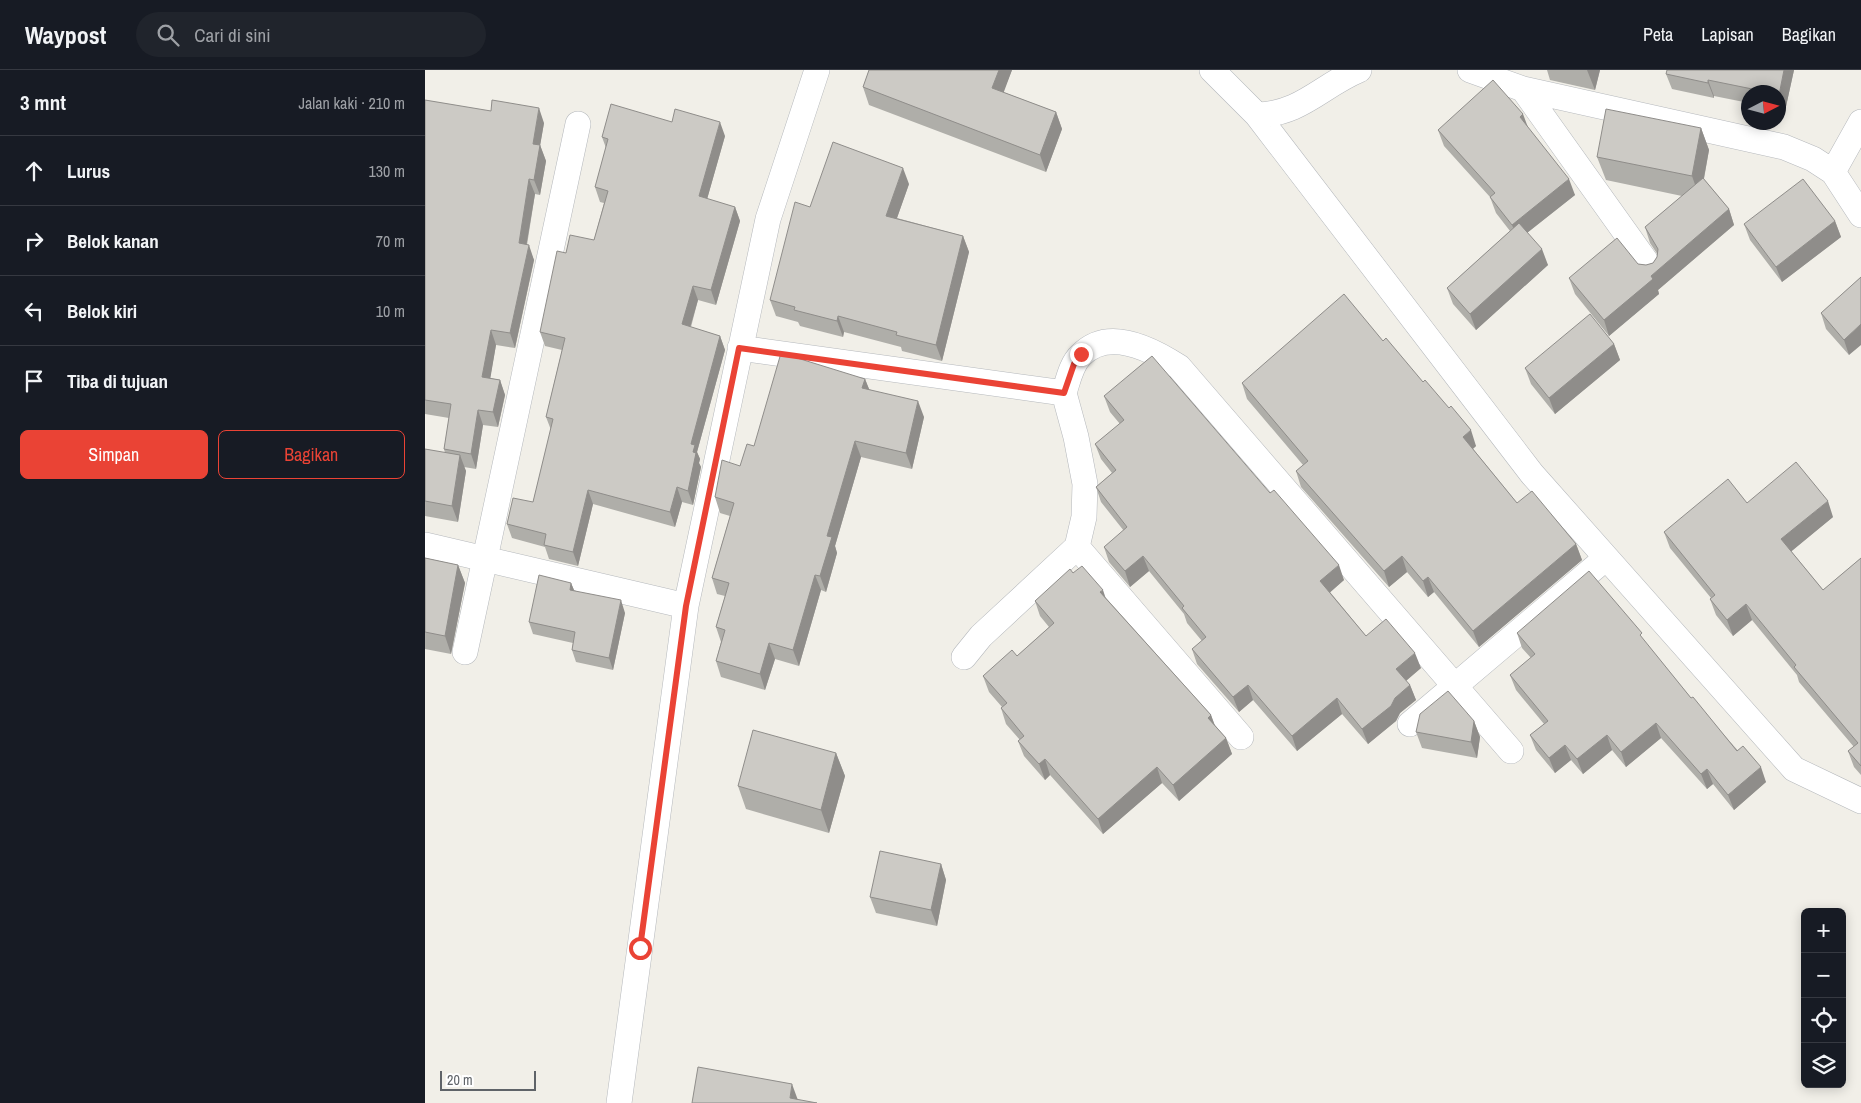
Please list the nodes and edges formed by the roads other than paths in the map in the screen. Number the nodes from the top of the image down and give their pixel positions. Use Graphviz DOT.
graph roads {
  1 [pos="817,70"];
  2 [pos="1212,70"];
  3 [pos="1359,70"];
  4 [pos="1470,70"];
  5 [pos="1523,89"];
  6 [pos="1257,115"];
  7 [pos="1861,122"];
  8 [pos="578,124"];
  9 [pos="1833,172"];
  10 [pos="1861,215"];
  11 [pos="1650,267"];
  12 [pos="739,348"];
  13 [pos="1064,393"];
  14 [pos="425,544"];
  15 [pos="1077,547"];
  16 [pos="486,558"];
  17 [pos="1605,558"];
  18 [pos="686,606"];
  19 [pos="465,652"];
  20 [pos="963,657"];
  21 [pos="1455,685"];
  22 [pos="1410,724"];
  23 [pos="1241,737"];
  24 [pos="1511,751"];
  25 [pos="1861,800"];
  26 [pos="619,1103"];
  1 -- 12 [label="street"];
  2 -- 6 [label="street"];
  3 -- 6 [label="street"];
  4 -- 5 [label="street"];
  5 -- 9 [label="street"];
  5 -- 11 [label="street"];
  6 -- 17 [label="street"];
  7 -- 9 [label="street"];
  8 -- 16 [label="street"];
  9 -- 10 [label="street"];
  12 -- 13 [label="street"];
  12 -- 18 [label="street"];
  13 -- 15 [label="street"];
  13 -- 21 [label="street"];
  14 -- 16 [label="street"];
  15 -- 20 [label="street"];
  15 -- 23 [label="street"];
  16 -- 18 [label="street"];
  16 -- 19 [label="street"];
  17 -- 21 [label="street"];
  17 -- 25 [label="street"];
  18 -- 26 [label="street"];
  21 -- 22 [label="street"];
  21 -- 24 [label="street"];
}
